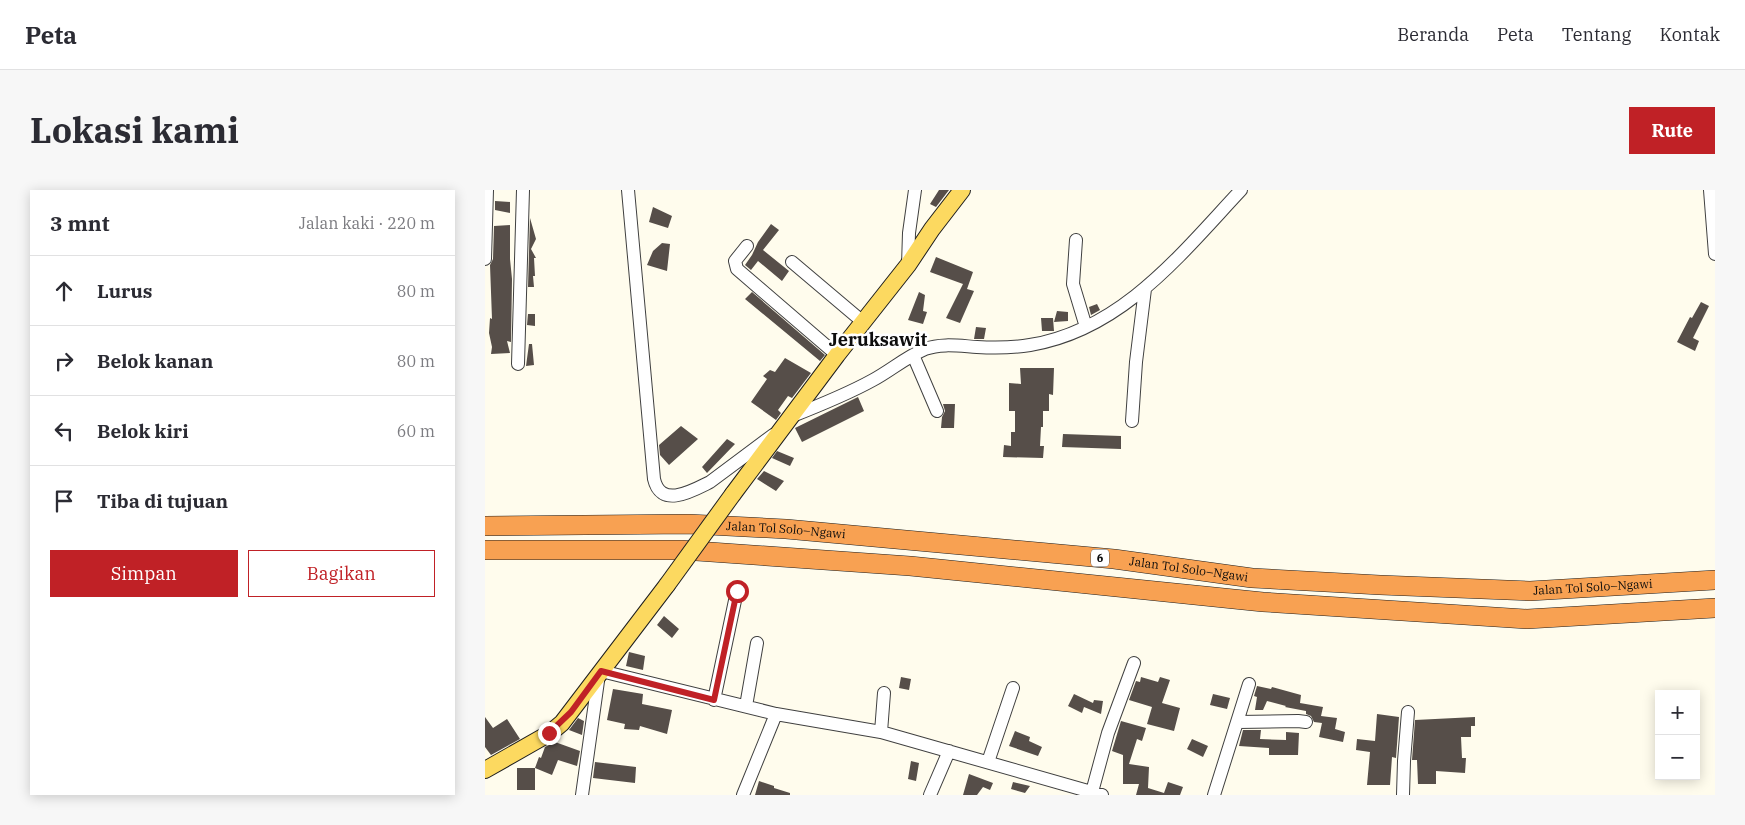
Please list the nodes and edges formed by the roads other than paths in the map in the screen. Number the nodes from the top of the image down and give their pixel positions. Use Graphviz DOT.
graph roads {
  1 [pos="487,190"];
  2 [pos="523,190"];
  3 [pos="628,190"];
  4 [pos="915,190"];
  5 [pos="963,190"];
  6 [pos="1241,190"];
  7 [pos="1710,190"];
  8 [pos="1077,240"];
  9 [pos="747,246"];
  10 [pos="1715,254"];
  11 [pos="485,259"];
  12 [pos="792,262"];
  13 [pos="907,265"];
  14 [pos="1145,289"];
  15 [pos="863,322"];
  16 [pos="1086,326"];
  17 [pos="837,355"];
  18 [pos="913,355"];
  19 [pos="518,364"];
  20 [pos="937,411"];
  21 [pos="1132,421"];
  22 [pos="785,424"];
  23 [pos="485,526"];
  24 [pos="485,550"];
  25 [pos="1715,580"];
  26 [pos="737,591"];
  27 [pos="1715,608"];
  28 [pos="757,643"];
  29 [pos="1134,663"];
  30 [pos="600,672"];
  31 [pos="1249,684"];
  32 [pos="1013,688"];
  33 [pos="884,694"];
  34 [pos="714,700"];
  35 [pos="746,706"];
  36 [pos="1408,712"];
  37 [pos="776,714"];
  38 [pos="1238,722"];
  39 [pos="1306,722"];
  40 [pos="881,732"];
  41 [pos="949,751"];
  42 [pos="988,762"];
  43 [pos="485,770"];
  44 [pos="1097,794"];
  45 [pos="582,795"];
  46 [pos="743,795"];
  47 [pos="930,795"];
  48 [pos="1213,795"];
  49 [pos="1403,795"];
  1 -- 11 [label="street"];
  2 -- 19 [label="street"];
  3 -- 22 [label="street"];
  4 -- 13 [label="street"];
  5 -- 13 [label="main road"];
  6 -- 14 [label="street"];
  7 -- 10 [label="street"];
  8 -- 16 [label="street"];
  9 -- 17 [label="street"];
  12 -- 15 [label="street"];
  13 -- 15 [label="main road"];
  14 -- 16 [label="street"];
  14 -- 21 [label="street"];
  15 -- 17 [label="main road"];
  16 -- 18 [label="street"];
  17 -- 22 [label="main road"];
  18 -- 20 [label="street"];
  18 -- 22 [label="street"];
  22 -- 30 [label="main road, bridge"];
  23 -- 25 [label="highway, Jalan Tol Solo–Ngawi / 6"];
  24 -- 27 [label="highway, Jalan Tol Solo–Ngawi / 6"];
  26 -- 34 [label="street"];
  28 -- 35 [label="street"];
  29 -- 44 [label="street"];
  30 -- 34 [label="street"];
  30 -- 43 [label="main road"];
  30 -- 45 [label="street"];
  31 -- 38 [label="street"];
  32 -- 42 [label="street"];
  33 -- 40 [label="street"];
  34 -- 35 [label="street"];
  35 -- 37 [label="street"];
  36 -- 49 [label="street"];
  37 -- 40 [label="street"];
  37 -- 46 [label="street"];
  38 -- 39 [label="street"];
  38 -- 48 [label="street"];
  40 -- 41 [label="street"];
  41 -- 42 [label="street"];
  41 -- 47 [label="street"];
  42 -- 44 [label="street"];
}
